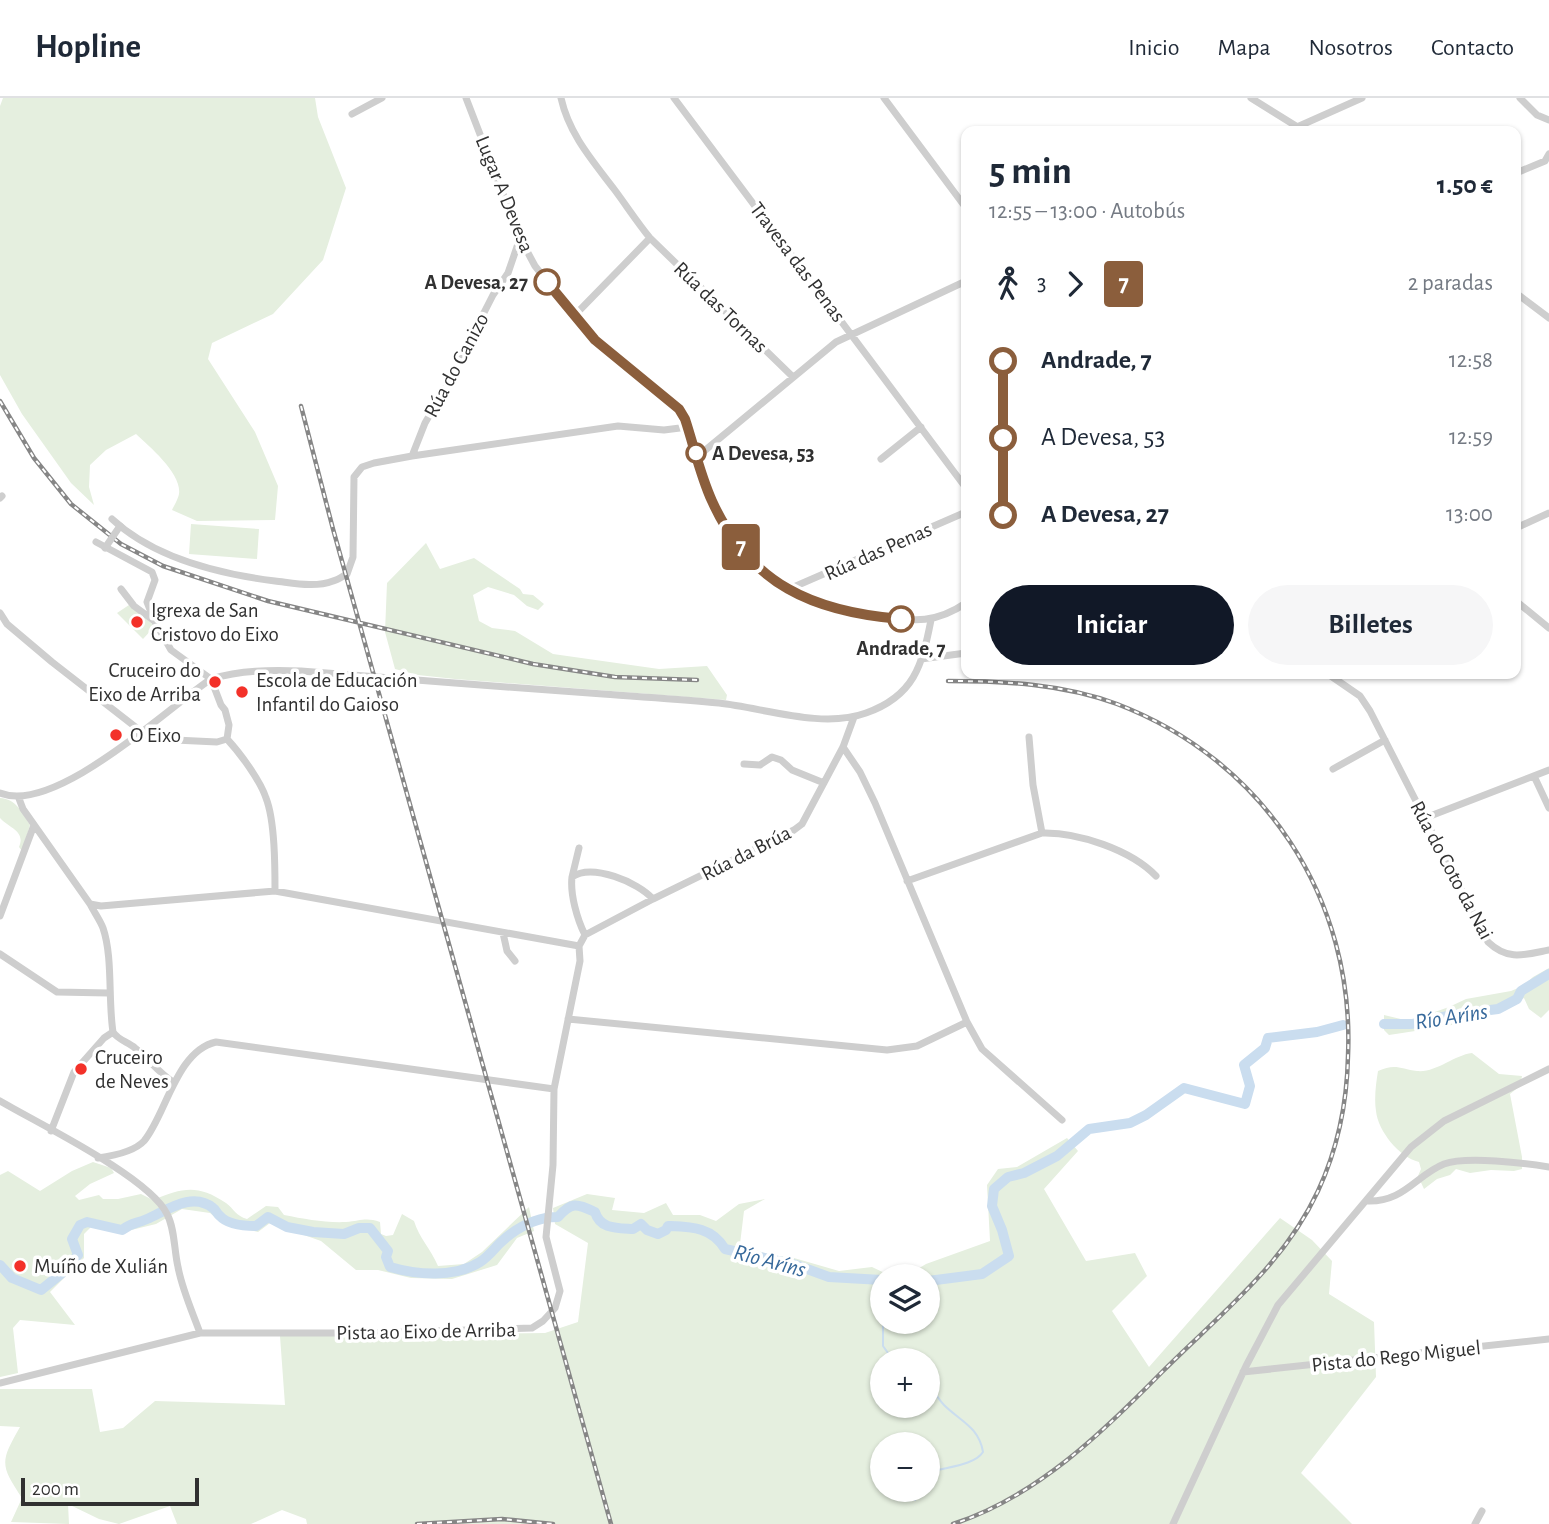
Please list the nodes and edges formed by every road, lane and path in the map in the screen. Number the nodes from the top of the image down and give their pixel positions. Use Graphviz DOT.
graph roads {
  1 [pos="382,98"];
  2 [pos="467,98"];
  3 [pos="561,98"];
  4 [pos="674,98"];
  5 [pos="884,98"];
  6 [pos="1251,98"];
  7 [pos="1362,98"];
  8 [pos="1524,99"];
  9 [pos="352,114"];
  10 [pos="1549,120"];
  11 [pos="1296,126"];
  12 [pos="1307,126"];
  13 [pos="1549,154"];
  14 [pos="1521,171"];
  15 [pos="961,201"];
  16 [pos="520,238"];
  17 [pos="650,238"];
  18 [pos="961,283"];
  19 [pos="1521,297"];
  20 [pos="574,316"];
  21 [pos="1549,318"];
  22 [pos="851,334"];
  23 [pos="793,377"];
  24 [pos="688,427"];
  25 [pos="921,427"];
  26 [pos="412,456"];
  27 [pos="697,457"];
  28 [pos="881,459"];
  29 [pos="961,481"];
  30 [pos="1549,513"];
  31 [pos="961,514"];
  32 [pos="112,519"];
  33 [pos="120,526"];
  34 [pos="1521,526"];
  35 [pos="96,542"];
  36 [pos="105,548"];
  37 [pos="121,589"];
  38 [pos="789,589"];
  39 [pos="1521,605"];
  40 [pos="961,606"];
  41 [pos="0,613"];
  42 [pos="154,620"];
  43 [pos="931,620"];
  44 [pos="1549,628"];
  45 [pos="961,654"];
  46 [pos="921,659"];
  47 [pos="211,679"];
  48 [pos="1335,679"];
  49 [pos="854,717"];
  50 [pos="142,731"];
  51 [pos="1029,737"];
  52 [pos="227,739"];
  53 [pos="1385,740"];
  54 [pos="843,747"];
  55 [pos="744,764"];
  56 [pos="1333,769"];
  57 [pos="1549,769"];
  58 [pos="1534,776"];
  59 [pos="824,783"];
  60 [pos="0,793"];
  61 [pos="18,796"];
  62 [pos="1549,808"];
  63 [pos="1425,818"];
  64 [pos="34,824"];
  65 [pos="1042,833"];
  66 [pos="579,848"];
  67 [pos="1156,876"];
  68 [pos="572,877"];
  69 [pos="907,881"];
  70 [pos="275,891"];
  71 [pos="653,899"];
  72 [pos="90,904"];
  73 [pos="0,916"];
  74 [pos="503,933"];
  75 [pos="585,935"];
  76 [pos="579,946"];
  77 [pos="1549,950"];
  78 [pos="0,954"];
  79 [pos="515,961"];
  80 [pos="108,993"];
  81 [pos="568,1020"];
  82 [pos="967,1022"];
  83 [pos="113,1032"];
  84 [pos="1549,1069"];
  85 [pos="173,1082"];
  86 [pos="554,1090"];
  87 [pos="0,1101"];
  88 [pos="1062,1120"];
  89 [pos="51,1131"];
  90 [pos="98,1158"];
  91 [pos="1549,1167"];
  92 [pos="1366,1201"];
  93 [pos="200,1333"];
  94 [pos="1549,1339"];
  95 [pos="1243,1372"];
  96 [pos="0,1383"];
  97 [pos="1482,1511"];
  98 [pos="1173,1524"];
  99 [pos="1475,1524"];
  1 -- 9 [label="street"];
  2 -- 16 [label="street, Lugar A Devesa"];
  3 -- 17 [label="street, Rúa das Tornas"];
  4 -- 22 [label="street, Travesa das Penas"];
  5 -- 15 [label="street"];
  6 -- 11 [label="street"];
  7 -- 12 [label="street"];
  8 -- 10 [label="street"];
  13 -- 14 [label="street"];
  16 -- 20 [label="street, Lugar A Devesa"];
  16 -- 26 [label="street, Rúa do Canizo"];
  17 -- 20 [label="street"];
  17 -- 23 [label="street, Rúa das Tornas"];
  18 -- 22 [label="street"];
  19 -- 21 [label="street"];
  20 -- 24 [label="street, Lugar A Devesa"];
  22 -- 23 [label="street"];
  22 -- 25 [label="street, Travesa das Penas"];
  23 -- 27 [label="street"];
  24 -- 26 [label="street"];
  24 -- 27 [label="street, Lugar A Devesa"];
  25 -- 28 [label="street"];
  25 -- 29 [label="street, Travesa das Penas"];
  26 -- 33 [label="street"];
  27 -- 38 [label="street, Lugar A Devesa"];
  30 -- 34 [label="street"];
  31 -- 38 [label="street, Rúa das Penas"];
  32 -- 33 [label="street"];
  33 -- 36 [label="street, bridge"];
  35 -- 36 [label="street"];
  36 -- 42 [label="street"];
  37 -- 42 [label="street"];
  38 -- 43 [label="street, Lugar A Devesa"];
  39 -- 44 [label="street"];
  40 -- 43 [label="street"];
  41 -- 50 [label="street"];
  42 -- 47 [label="street"];
  43 -- 46 [label="street"];
  45 -- 46 [label="street"];
  46 -- 49 [label="street"];
  47 -- 49 [label="street"];
  47 -- 50 [label="street"];
  47 -- 52 [label="street"];
  48 -- 53 [label="street, Rúa do Coto da Nai"];
  49 -- 54 [label="street, Rúa da Brúa"];
  50 -- 52 [label="street"];
  50 -- 61 [label="street"];
  51 -- 65 [label="street"];
  52 -- 70 [label="street"];
  53 -- 56 [label="street"];
  53 -- 63 [label="street, Rúa do Coto da Nai"];
  54 -- 59 [label="street, Rúa da Brúa"];
  54 -- 69 [label="street"];
  55 -- 59 [label="street"];
  57 -- 58 [label="street"];
  58 -- 62 [label="street"];
  58 -- 63 [label="street"];
  59 -- 71 [label="street, Rúa da Brúa"];
  60 -- 61 [label="street"];
  61 -- 64 [label="street"];
  63 -- 77 [label="street, Rúa do Coto da Nai"];
  64 -- 72 [label="street"];
  64 -- 73 [label="street"];
  65 -- 67 [label="street"];
  65 -- 69 [label="street"];
  66 -- 68 [label="street"];
  68 -- 71 [label="street"];
  68 -- 75 [label="street"];
  69 -- 82 [label="street"];
  70 -- 72 [label="street"];
  70 -- 74 [label="street"];
  71 -- 75 [label="street, Rúa da Brúa"];
  72 -- 80 [label="street"];
  74 -- 76 [label="street"];
  74 -- 79 [label="street"];
  75 -- 76 [label="street, Pista ao Eixo de Arriba"];
  76 -- 81 [label="street, Pista ao Eixo de Arriba"];
  78 -- 80 [label="street"];
  80 -- 83 [label="street"];
  81 -- 82 [label="street"];
  81 -- 86 [label="street, Pista ao Eixo de Arriba"];
  82 -- 88 [label="street"];
  83 -- 85 [label="street"];
  83 -- 89 [label="street"];
  84 -- 92 [label="street"];
  85 -- 86 [label="street"];
  85 -- 90 [label="street"];
  86 -- 93 [label="street, Pista ao Eixo de Arriba"];
  87 -- 89 [label="street"];
  89 -- 90 [label="street"];
  90 -- 93 [label="street"];
  91 -- 92 [label="street"];
  92 -- 95 [label="street"];
  93 -- 96 [label="street, Pista ao Eixo de Arriba"];
  94 -- 95 [label="street, Pista do Rego Miguel"];
  95 -- 98 [label="street"];
  97 -- 99 [label="street"];
}
